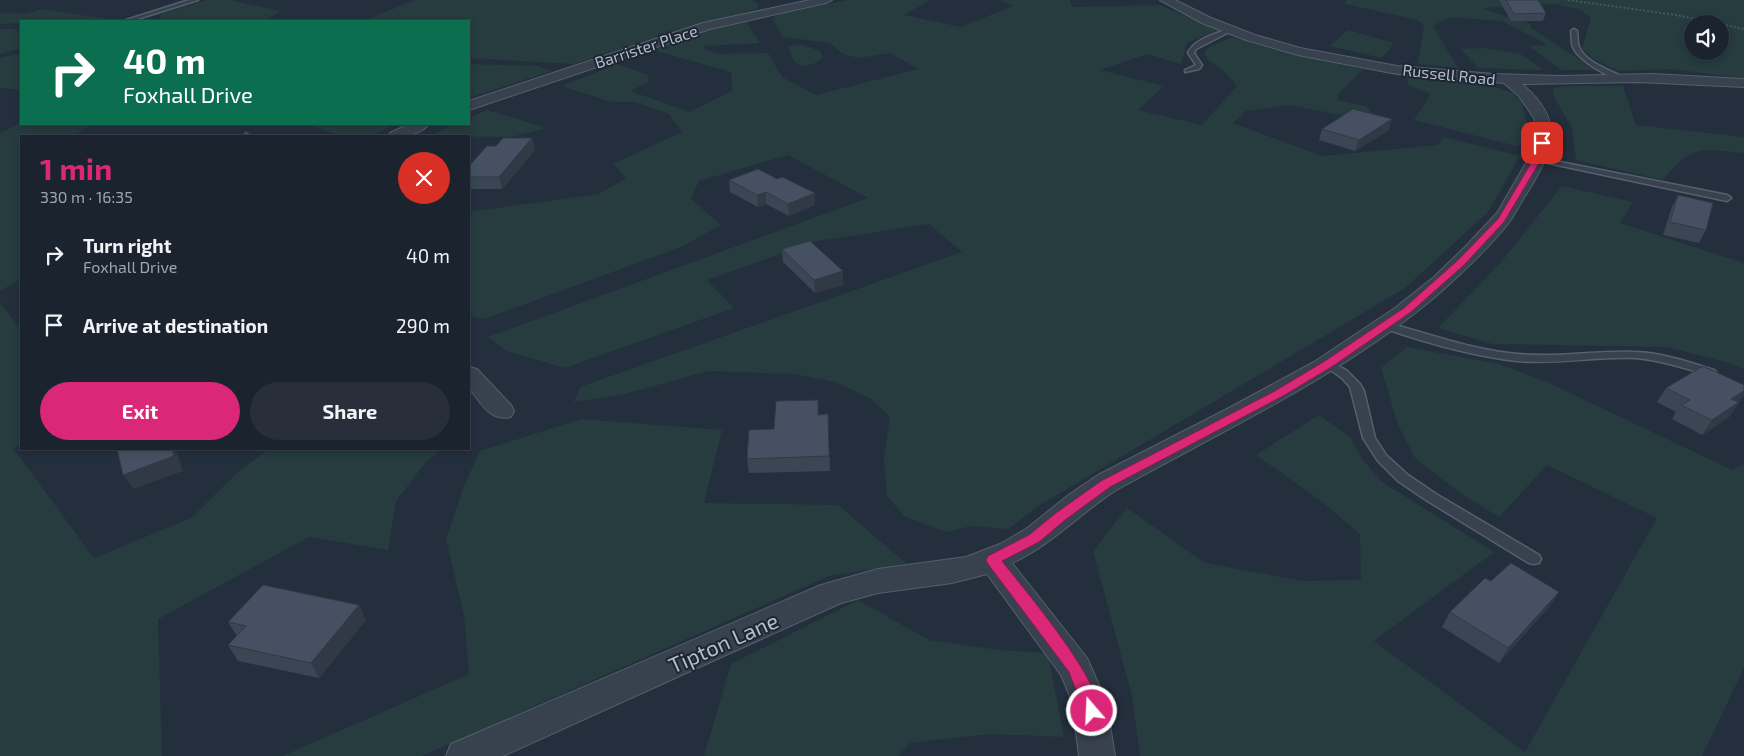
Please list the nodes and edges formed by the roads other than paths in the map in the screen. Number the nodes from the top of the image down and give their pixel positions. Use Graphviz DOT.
graph roads {
  1 [pos="195,0"];
  2 [pos="826,0"];
  3 [pos="1166,0"];
  4 [pos="129,20"];
  5 [pos="1230,30"];
  6 [pos="1574,31"];
  7 [pos="1187,71"];
  8 [pos="1620,78"];
  9 [pos="1508,79"];
  10 [pos="1744,83"];
  11 [pos="470,106"];
  12 [pos="419,125"];
  13 [pos="398,135"];
  14 [pos="1538,158"];
  15 [pos="1727,198"];
  16 [pos="1387,326"];
  17 [pos="1329,364"];
  18 [pos="1710,372"];
  19 [pos="470,375"];
  20 [pos="502,411"];
  21 [pos="1534,559"];
  22 [pos="993,560"];
  23 [pos="464,756"];
  24 [pos="1097,756"];
  1 -- 4 [label="lane"];
  2 -- 11 [label="street, Barrister Place"];
  3 -- 5 [label="street, Russell Road"];
  5 -- 7 [label="lane"];
  5 -- 9 [label="street, Russell Road"];
  6 -- 8 [label="lane"];
  8 -- 9 [label="street, Russell Road"];
  8 -- 10 [label="street, Russell Road"];
  9 -- 14 [label="street, Tipton Lane"];
  12 -- 13 [label="street"];
  14 -- 15 [label="lane"];
  14 -- 16 [label="street, Tipton Lane"];
  16 -- 17 [label="street, Tipton Lane"];
  16 -- 18 [label="lane"];
  17 -- 21 [label="lane"];
  17 -- 22 [label="street, Tipton Lane"];
  19 -- 20 [label="street"];
  22 -- 23 [label="street, Tipton Lane"];
  22 -- 24 [label="street"];
}
